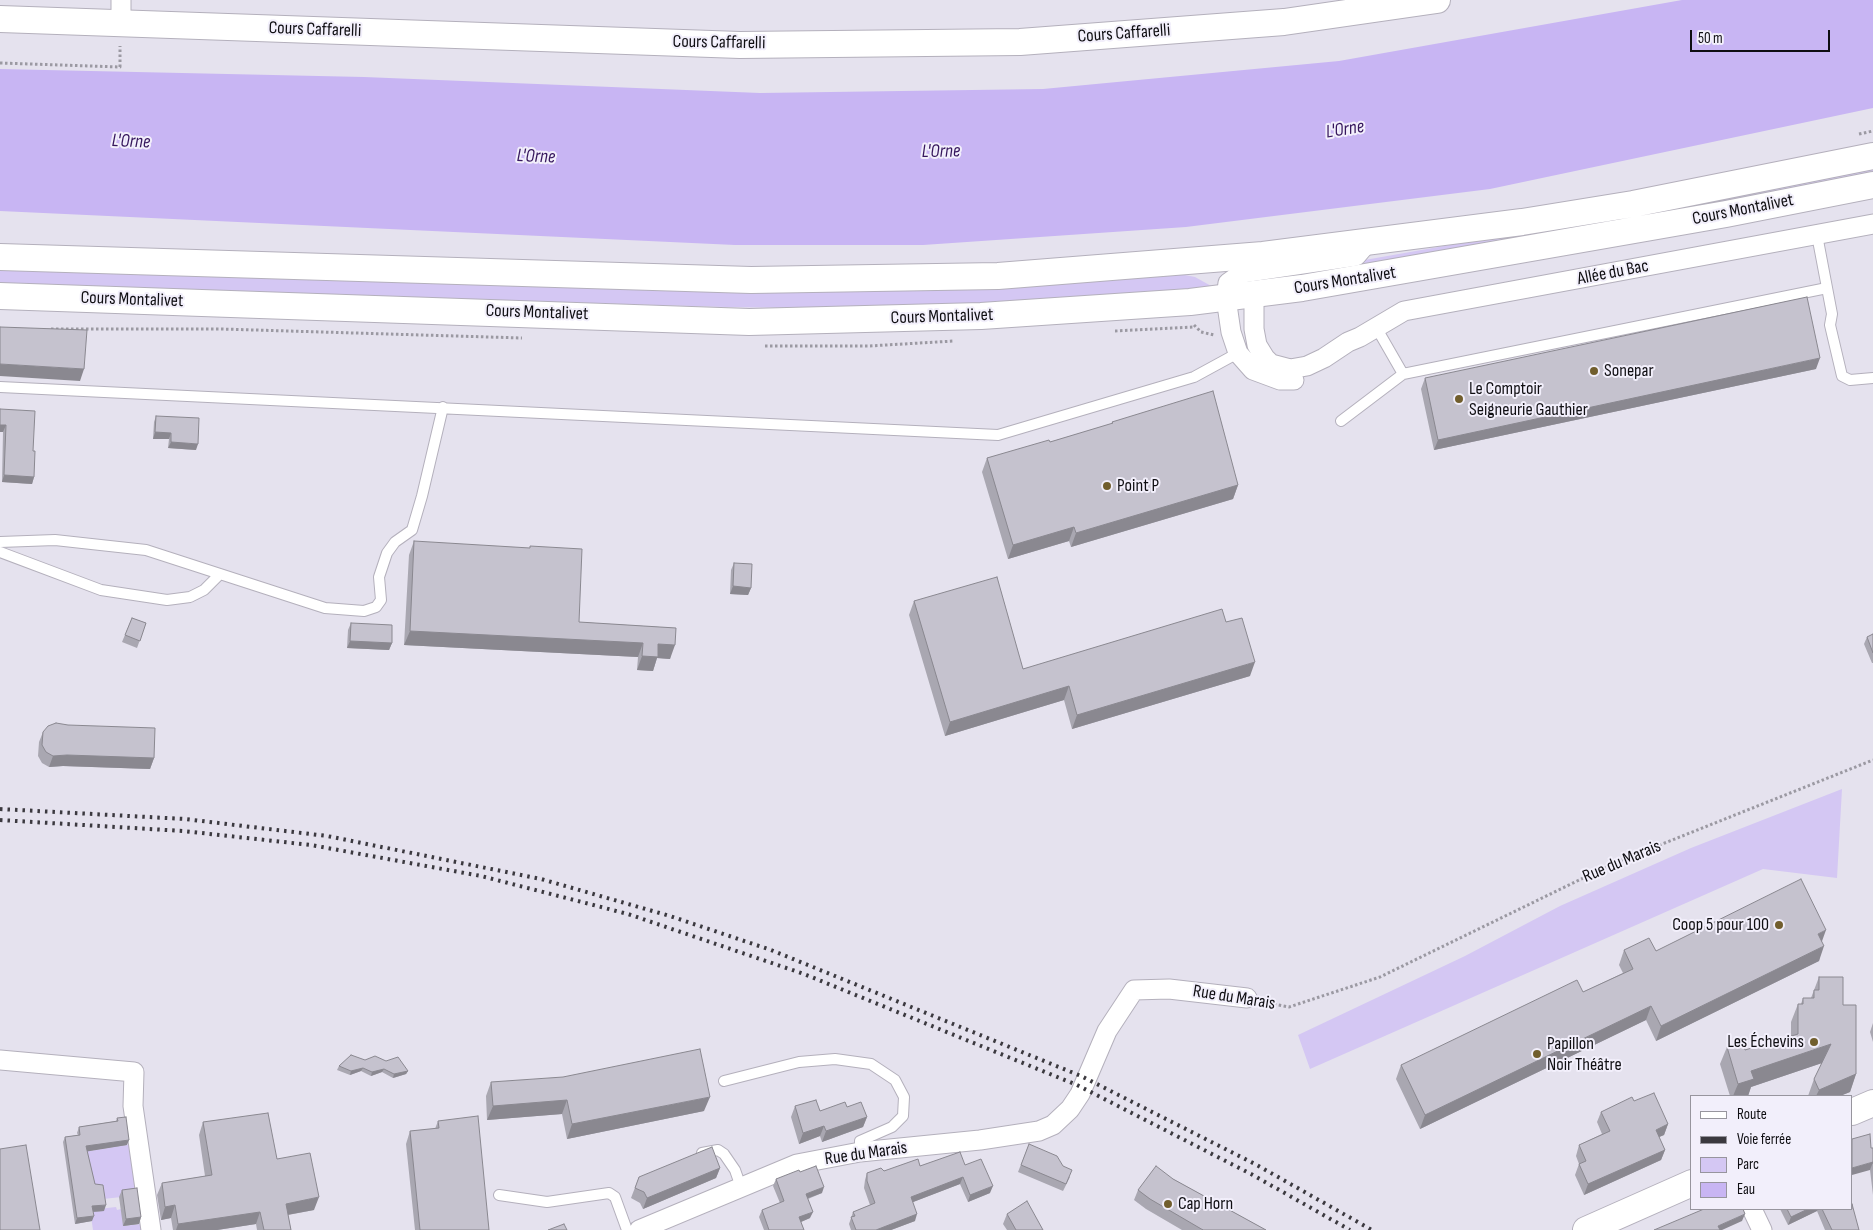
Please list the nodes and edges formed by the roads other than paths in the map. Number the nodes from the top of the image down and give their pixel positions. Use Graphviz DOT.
graph roads {
  1 [pos="1437,0"];
  2 [pos="121,12"];
  3 [pos="0,19"];
  4 [pos="1873,156"];
  5 [pos="1873,185"];
  6 [pos="1873,224"];
  7 [pos="1817,235"];
  8 [pos="1368,242"];
  9 [pos="0,257"];
  10 [pos="1827,288"];
  11 [pos="1254,295"];
  12 [pos="0,296"];
  13 [pos="1226,298"];
  14 [pos="1376,327"];
  15 [pos="1360,337"];
  16 [pos="1238,353"];
  17 [pos="1403,374"];
  18 [pos="1873,378"];
  19 [pos="0,387"];
  20 [pos="442,407"];
  21 [pos="1342,421"];
  22 [pos="0,542"];
  23 [pos="0,552"];
  24 [pos="220,574"];
  25 [pos="1246,998"];
  26 [pos="0,1060"];
  27 [pos="724,1081"];
  28 [pos="860,1152"];
  29 [pos="692,1157"];
  30 [pos="1690,1184"];
  31 [pos="741,1187"];
  32 [pos="499,1195"];
  33 [pos="1752,1210"];
  34 [pos="151,1230"];
  35 [pos="626,1230"];
  36 [pos="639,1230"];
  37 [pos="1586,1230"];
  38 [pos="1762,1230"];
  1 -- 2 [label="main road, Cours Caffarelli"];
  2 -- 3 [label="main road, Cours Caffarelli"];
  4 -- 8 [label="main road, Cours Montalivet"];
  5 -- 11 [label="main road, Cours Montalivet"];
  6 -- 7 [label="street, Allée du Bac"];
  7 -- 10 [label="lane"];
  7 -- 14 [label="street, Allée du Bac"];
  8 -- 9 [label="main road, Cours Montalivet"];
  8 -- 13 [label="street"];
  10 -- 17 [label="lane"];
  10 -- 18 [label="lane"];
  11 -- 13 [label="main road, Cours Montalivet"];
  11 -- 15 [label="street, Allée du Bac"];
  12 -- 13 [label="main road, Cours Montalivet"];
  13 -- 16 [label="street, Allée du Bac"];
  14 -- 15 [label="street, Allée du Bac"];
  14 -- 17 [label="lane"];
  15 -- 16 [label="street, Allée du Bac"];
  16 -- 20 [label="lane"];
  17 -- 21 [label="lane"];
  19 -- 20 [label="lane"];
  20 -- 24 [label="lane"];
  22 -- 24 [label="lane"];
  23 -- 24 [label="lane"];
  25 -- 28 [label="street, Rue du Marais"];
  26 -- 34 [label="street"];
  27 -- 28 [label="lane"];
  28 -- 31 [label="street, Rue du Marais"];
  29 -- 31 [label="lane"];
  30 -- 37 [label="main road"];
  31 -- 36 [label="street, Rue du Marais"];
  32 -- 35 [label="lane"];
  33 -- 38 [label="street"];
}
